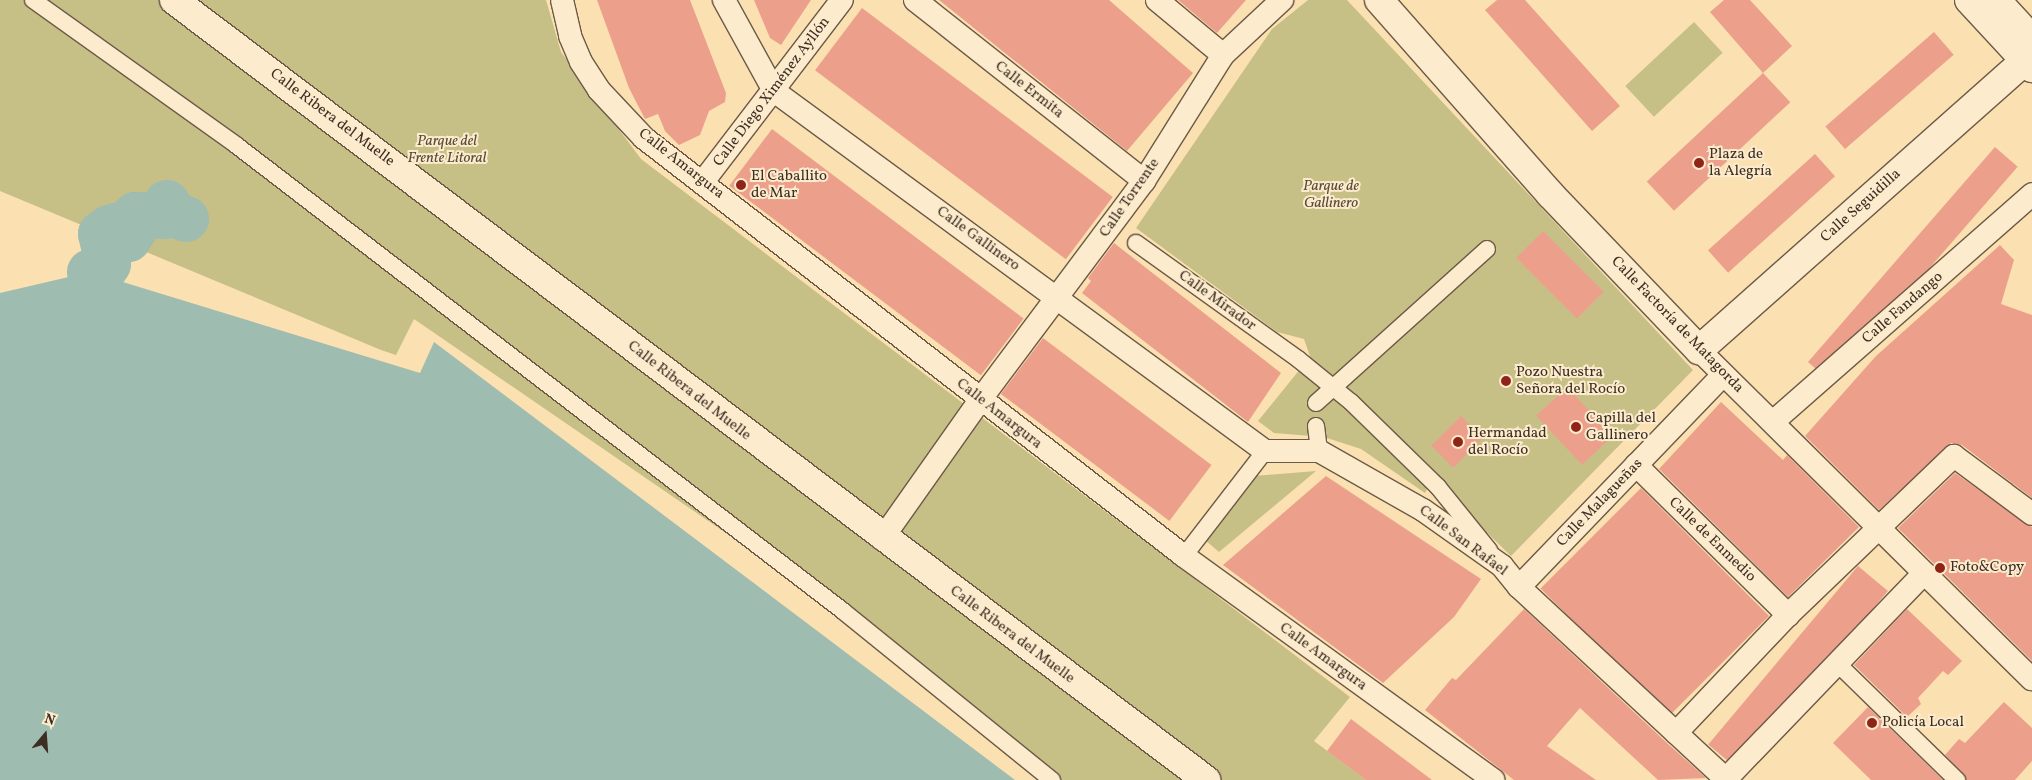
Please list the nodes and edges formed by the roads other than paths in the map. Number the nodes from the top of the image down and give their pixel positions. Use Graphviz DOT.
graph roads {
  1 [pos="33,0"];
  2 [pos="174,0"];
  3 [pos="562,0"];
  4 [pos="724,0"];
  5 [pos="842,0"];
  6 [pos="915,0"];
  7 [pos="1157,0"];
  8 [pos="1282,0"];
  9 [pos="1379,0"];
  10 [pos="1969,0"];
  11 [pos="1996,0"];
  12 [pos="1224,55"];
  13 [pos="2030,56"];
  14 [pos="774,91"];
  15 [pos="1144,181"];
  16 [pos="702,183"];
  17 [pos="2032,194"];
  18 [pos="1136,243"];
  19 [pos="1488,249"];
  20 [pos="1059,298"];
  21 [pos="1699,350"];
  22 [pos="1722,376"];
  23 [pos="1333,388"];
  24 [pos="980,400"];
  25 [pos="1316,403"];
  26 [pos="1774,421"];
  27 [pos="1316,426"];
  28 [pos="1265,451"];
  29 [pos="1319,451"];
  30 [pos="1636,466"];
  31 [pos="2032,514"];
  32 [pos="1881,528"];
  33 [pos="882,539"];
  34 [pos="1184,556"];
  35 [pos="1502,566"];
  36 [pos="1924,573"];
  37 [pos="1519,587"];
  38 [pos="1788,615"];
  39 [pos="1837,663"];
  40 [pos="2032,678"];
  41 [pos="1676,734"];
  42 [pos="1052,780"];
  43 [pos="1206,780"];
  44 [pos="1494,780"];
  45 [pos="1726,780"];
  46 [pos="1957,780"];
  1 -- 42 [label="street"];
  2 -- 33 [label="street, Calle Ribera del Muelle"];
  3 -- 16 [label="street, Calle Amargura"];
  4 -- 14 [label="street, Calle Gallinero"];
  5 -- 14 [label="street, Calle Diego Ximénez Ayllón"];
  6 -- 15 [label="street, Calle Ermita"];
  7 -- 12 [label="street"];
  8 -- 12 [label="street, Calle Torrente"];
  9 -- 21 [label="street, Calle Factoría de Matagorda"];
  10 -- 13 [label="street"];
  11 -- 13 [label="street"];
  12 -- 15 [label="street, Calle Torrente"];
  13 -- 21 [label="street, Calle Seguidilla"];
  14 -- 16 [label="street, Calle Diego Ximénez Ayllón"];
  14 -- 20 [label="street, Calle Gallinero"];
  15 -- 20 [label="street, Calle Torrente"];
  16 -- 24 [label="street, Calle Amargura"];
  17 -- 26 [label="street, Calle Fandango"];
  18 -- 23 [label="street, Calle Mirador"];
  19 -- 23 [label="street"];
  20 -- 24 [label="street, Calle Torrente"];
  20 -- 28 [label="street, Calle Gallinero"];
  21 -- 22 [label="street, Calle Factoría de Matagorda"];
  22 -- 26 [label="street, Calle Factoría de Matagorda"];
  22 -- 30 [label="street, Calle Malagueñas"];
  23 -- 25 [label="street"];
  23 -- 35 [label="street, Calle Mirador"];
  24 -- 33 [label="street, Calle Torrente"];
  24 -- 34 [label="street, Calle Amargura"];
  26 -- 32 [label="street, Calle Factoría de Matagorda"];
  27 -- 29 [label="street"];
  28 -- 29 [label="street, Calle San Rafael"];
  28 -- 34 [label="street"];
  29 -- 35 [label="street, Calle San Rafael"];
  30 -- 37 [label="street, Calle Malagueñas"];
  30 -- 38 [label="street, Calle de Enmedio"];
  31 -- 32 [label="street"];
  32 -- 36 [label="street, Calle Factoría de Matagorda"];
  32 -- 38 [label="street"];
  33 -- 43 [label="street, Calle Ribera del Muelle"];
  34 -- 44 [label="street, Calle Amargura"];
  35 -- 37 [label="street, Calle San Rafael"];
  36 -- 39 [label="street"];
  36 -- 40 [label="street, Calle Factoría de Matagorda"];
  37 -- 41 [label="street, Calle San Rafael"];
  38 -- 41 [label="street"];
  39 -- 45 [label="street"];
  39 -- 46 [label="street"];
  41 -- 45 [label="street, Calle San Rafael"];
}
